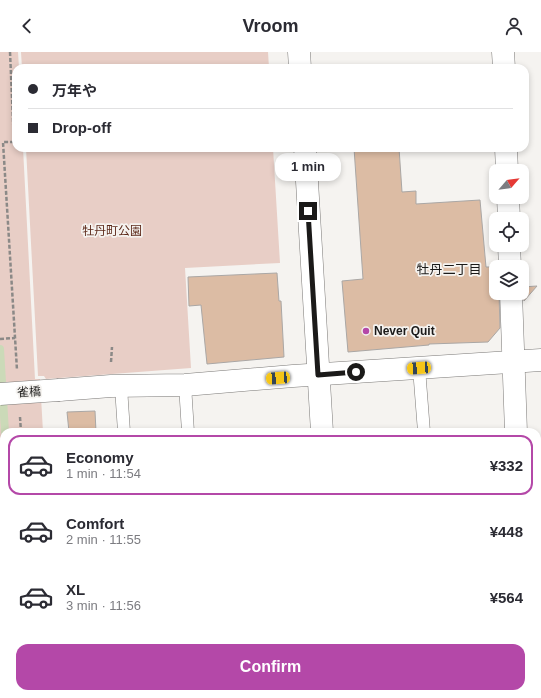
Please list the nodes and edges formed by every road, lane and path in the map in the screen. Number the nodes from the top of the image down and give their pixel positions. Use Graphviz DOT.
graph roads {
  1 [pos="10,52"];
  2 [pos="299,52"];
  3 [pos="503,52"];
  4 [pos="300,64"];
  5 [pos="504,64"];
  6 [pos="12,97"];
  7 [pos="1,142"];
  8 [pos="12,142"];
  9 [pos="304,152"];
  10 [pos="506,152"];
  11 [pos="507,164"];
  12 [pos="511,300"];
  13 [pos="15,338"];
  14 [pos="0,339"];
  15 [pos="541,360"];
  16 [pos="513,362"];
  17 [pos="419,368"];
  18 [pos="318,375"];
  19 [pos="17,377"];
  20 [pos="185,385"];
  21 [pos="121,387"];
  22 [pos="0,394"];
  23 [pos="20,416"];
  24 [pos="21,428"];
  25 [pos="124,428"];
  26 [pos="188,428"];
  27 [pos="322,428"];
  28 [pos="424,428"];
  29 [pos="516,428"];
  1 -- 6 [label="path"];
  2 -- 4 [label="street"];
  3 -- 5 [label="street"];
  7 -- 8 [label="path"];
  7 -- 13 [label="path"];
  9 -- 18 [label="street"];
  10 -- 11 [label="street"];
  12 -- 16 [label="street"];
  13 -- 14 [label="path"];
  13 -- 19 [label="path"];
  15 -- 16 [label="street, 雀橋"];
  16 -- 17 [label="street, 雀橋"];
  16 -- 29 [label="street"];
  17 -- 18 [label="street, 雀橋"];
  17 -- 28 [label="lane"];
  18 -- 20 [label="street, 雀橋"];
  18 -- 27 [label="street"];
  20 -- 21 [label="street, 雀橋"];
  20 -- 26 [label="lane"];
  21 -- 22 [label="street, 雀橋, bridge"];
  21 -- 25 [label="lane"];
  23 -- 24 [label="path"];
}
